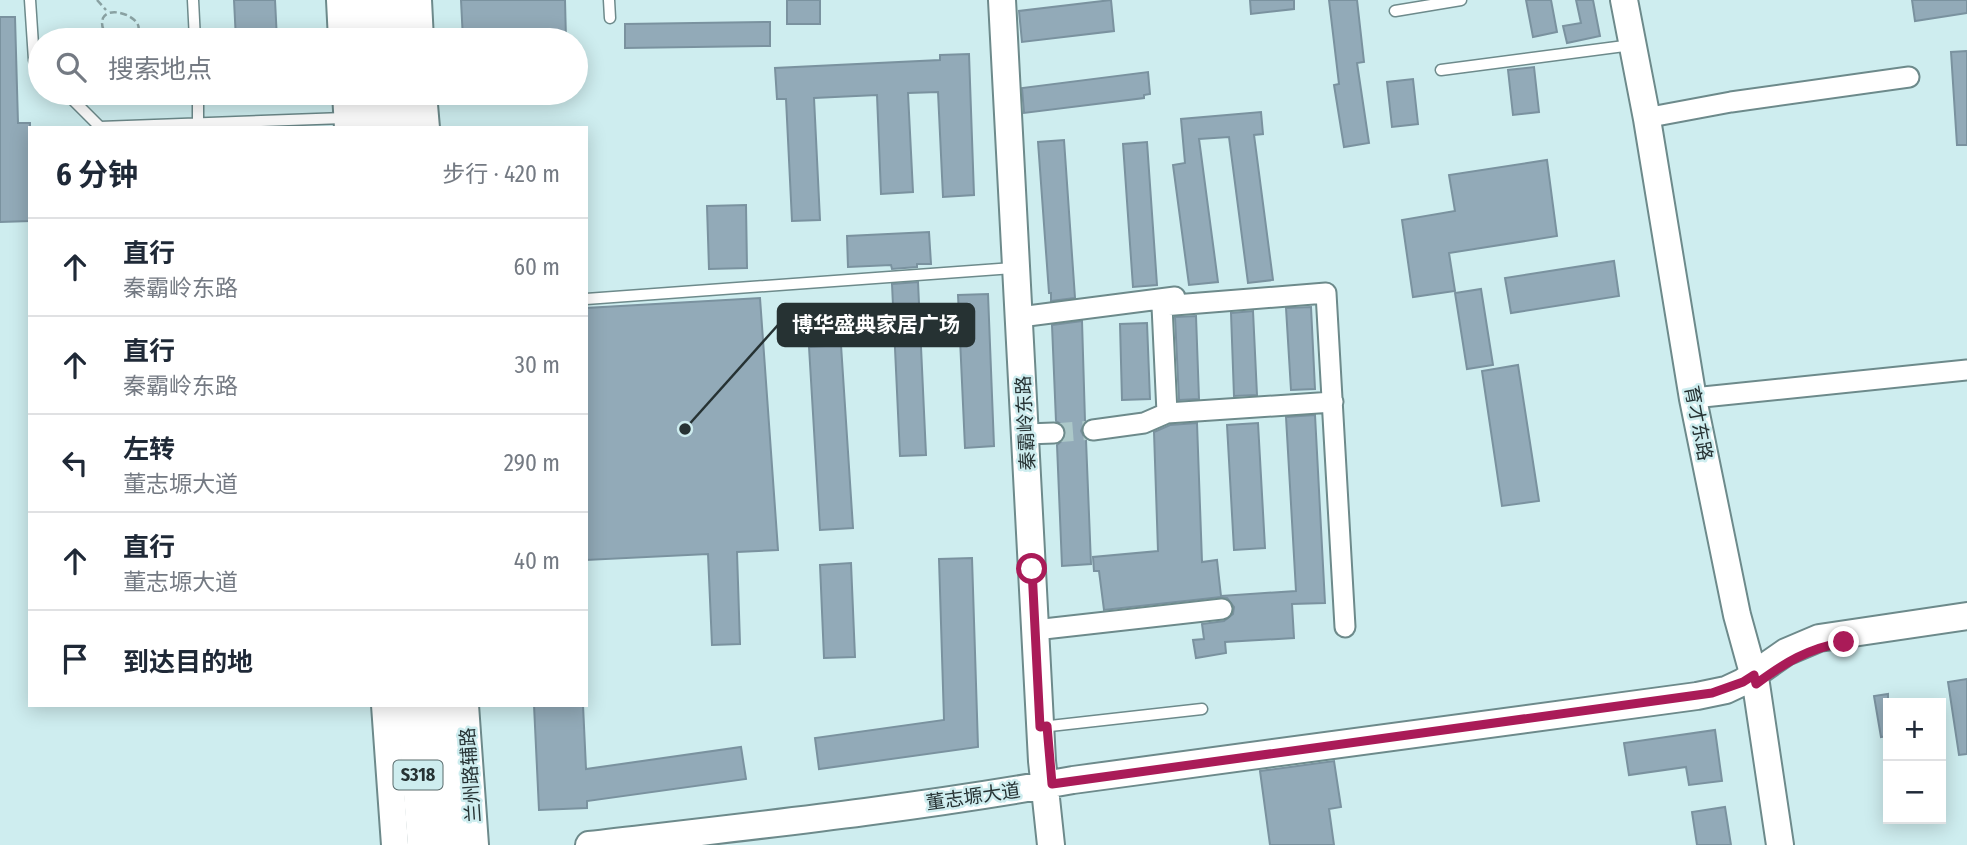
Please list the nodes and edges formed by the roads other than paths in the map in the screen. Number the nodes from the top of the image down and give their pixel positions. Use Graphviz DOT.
graph roads {
  1 [pos="30,0"];
  2 [pos="193,0"];
  3 [pos="340,0"];
  4 [pos="363,0"];
  5 [pos="393,0"];
  6 [pos="418,0"];
  7 [pos="609,0"];
  8 [pos="1002,0"];
  9 [pos="1010,0"];
  10 [pos="1461,0"];
  11 [pos="1624,0"];
  12 [pos="1634,0"];
  13 [pos="1395,11"];
  14 [pos="610,18"];
  15 [pos="32,28"];
  16 [pos="194,28"];
  17 [pos="341,28"];
  18 [pos="365,28"];
  19 [pos="394,28"];
  20 [pos="419,28"];
  21 [pos="1633,45"];
  22 [pos="1441,69"];
  23 [pos="1909,78"];
  24 [pos="78,105"];
  25 [pos="198,105"];
  26 [pos="399,105"];
  27 [pos="424,105"];
  28 [pos="1656,116"];
  29 [pos="353,117"];
  30 [pos="198,124"];
  31 [pos="99,126"];
  32 [pos="133,126"];
  33 [pos="401,126"];
  34 [pos="426,126"];
  35 [pos="1020,267"];
  36 [pos="1280,284"];
  37 [pos="588,299"];
  38 [pos="1023,316"];
  39 [pos="1967,370"];
  40 [pos="1703,397"];
  41 [pos="1333,402"];
  42 [pos="1167,413"];
  43 [pos="1093,430"];
  44 [pos="1222,609"];
  45 [pos="1967,616"];
  46 [pos="1967,625"];
  47 [pos="1345,626"];
  48 [pos="1039,630"];
  49 [pos="1759,676"];
  50 [pos="385,707"];
  51 [pos="412,707"];
  52 [pos="440,707"];
  53 [pos="465,707"];
  54 [pos="1202,709"];
  55 [pos="1044,727"];
  56 [pos="1049,789"];
  57 [pos="395,845"];
  58 [pos="422,845"];
  59 [pos="450,845"];
  60 [pos="475,845"];
  61 [pos="589,845"];
  62 [pos="661,845"];
  63 [pos="1051,845"];
  64 [pos="1058,845"];
  65 [pos="1780,845"];
  66 [pos="1790,845"];
  1 -- 15 [label="lane"];
  2 -- 16 [label="lane"];
  3 -- 17 [label="street"];
  4 -- 18 [label="main road"];
  5 -- 19 [label="main road"];
  6 -- 20 [label="street"];
  7 -- 14 [label="lane"];
  8 -- 35 [label="street, 秦霸岭东路"];
  9 -- 35 [label="street, 秦霸岭东路"];
  10 -- 13 [label="lane"];
  11 -- 21 [label="street, 育才东路"];
  12 -- 28 [label="street, 育才东路"];
  21 -- 22 [label="lane"];
  21 -- 49 [label="street, 育才东路"];
  23 -- 28 [label="street"];
  24 -- 31 [label="lane"];
  25 -- 30 [label="lane"];
  26 -- 33 [label="main road"];
  27 -- 34 [label="street"];
  28 -- 40 [label="street, 育才东路"];
  29 -- 30 [label="lane"];
  30 -- 32 [label="lane"];
  35 -- 37 [label="lane"];
  35 -- 38 [label="street, 秦霸岭东路"];
  36 -- 38 [label="street"];
  38 -- 48 [label="street, 秦霸岭东路"];
  39 -- 40 [label="street"];
  40 -- 49 [label="street, 育才东路"];
  41 -- 42 [label="street"];
  41 -- 42 [label="street"];
  41 -- 47 [label="street"];
  42 -- 43 [label="street"];
  44 -- 48 [label="street"];
  45 -- 49 [label="street, 董志塬大道"];
  46 -- 49 [label="street, 董志塬大道"];
  48 -- 55 [label="street, 秦霸岭东路"];
  49 -- 56 [label="street, 董志塬大道"];
  49 -- 65 [label="street, 育才东路"];
  49 -- 66 [label="street, 育才东路"];
  50 -- 57 [label="street"];
  51 -- 58 [label="main road, S318"];
  52 -- 59 [label="main road, S318"];
  53 -- 60 [label="street, 兰州路辅路"];
  54 -- 55 [label="lane"];
  55 -- 56 [label="street, 秦霸岭东路"];
  56 -- 61 [label="street, 董志塬大道"];
  56 -- 62 [label="street, 董志塬大道"];
  56 -- 63 [label="street, 秦霸岭东路"];
  56 -- 64 [label="street, 秦霸岭东路"];
}
